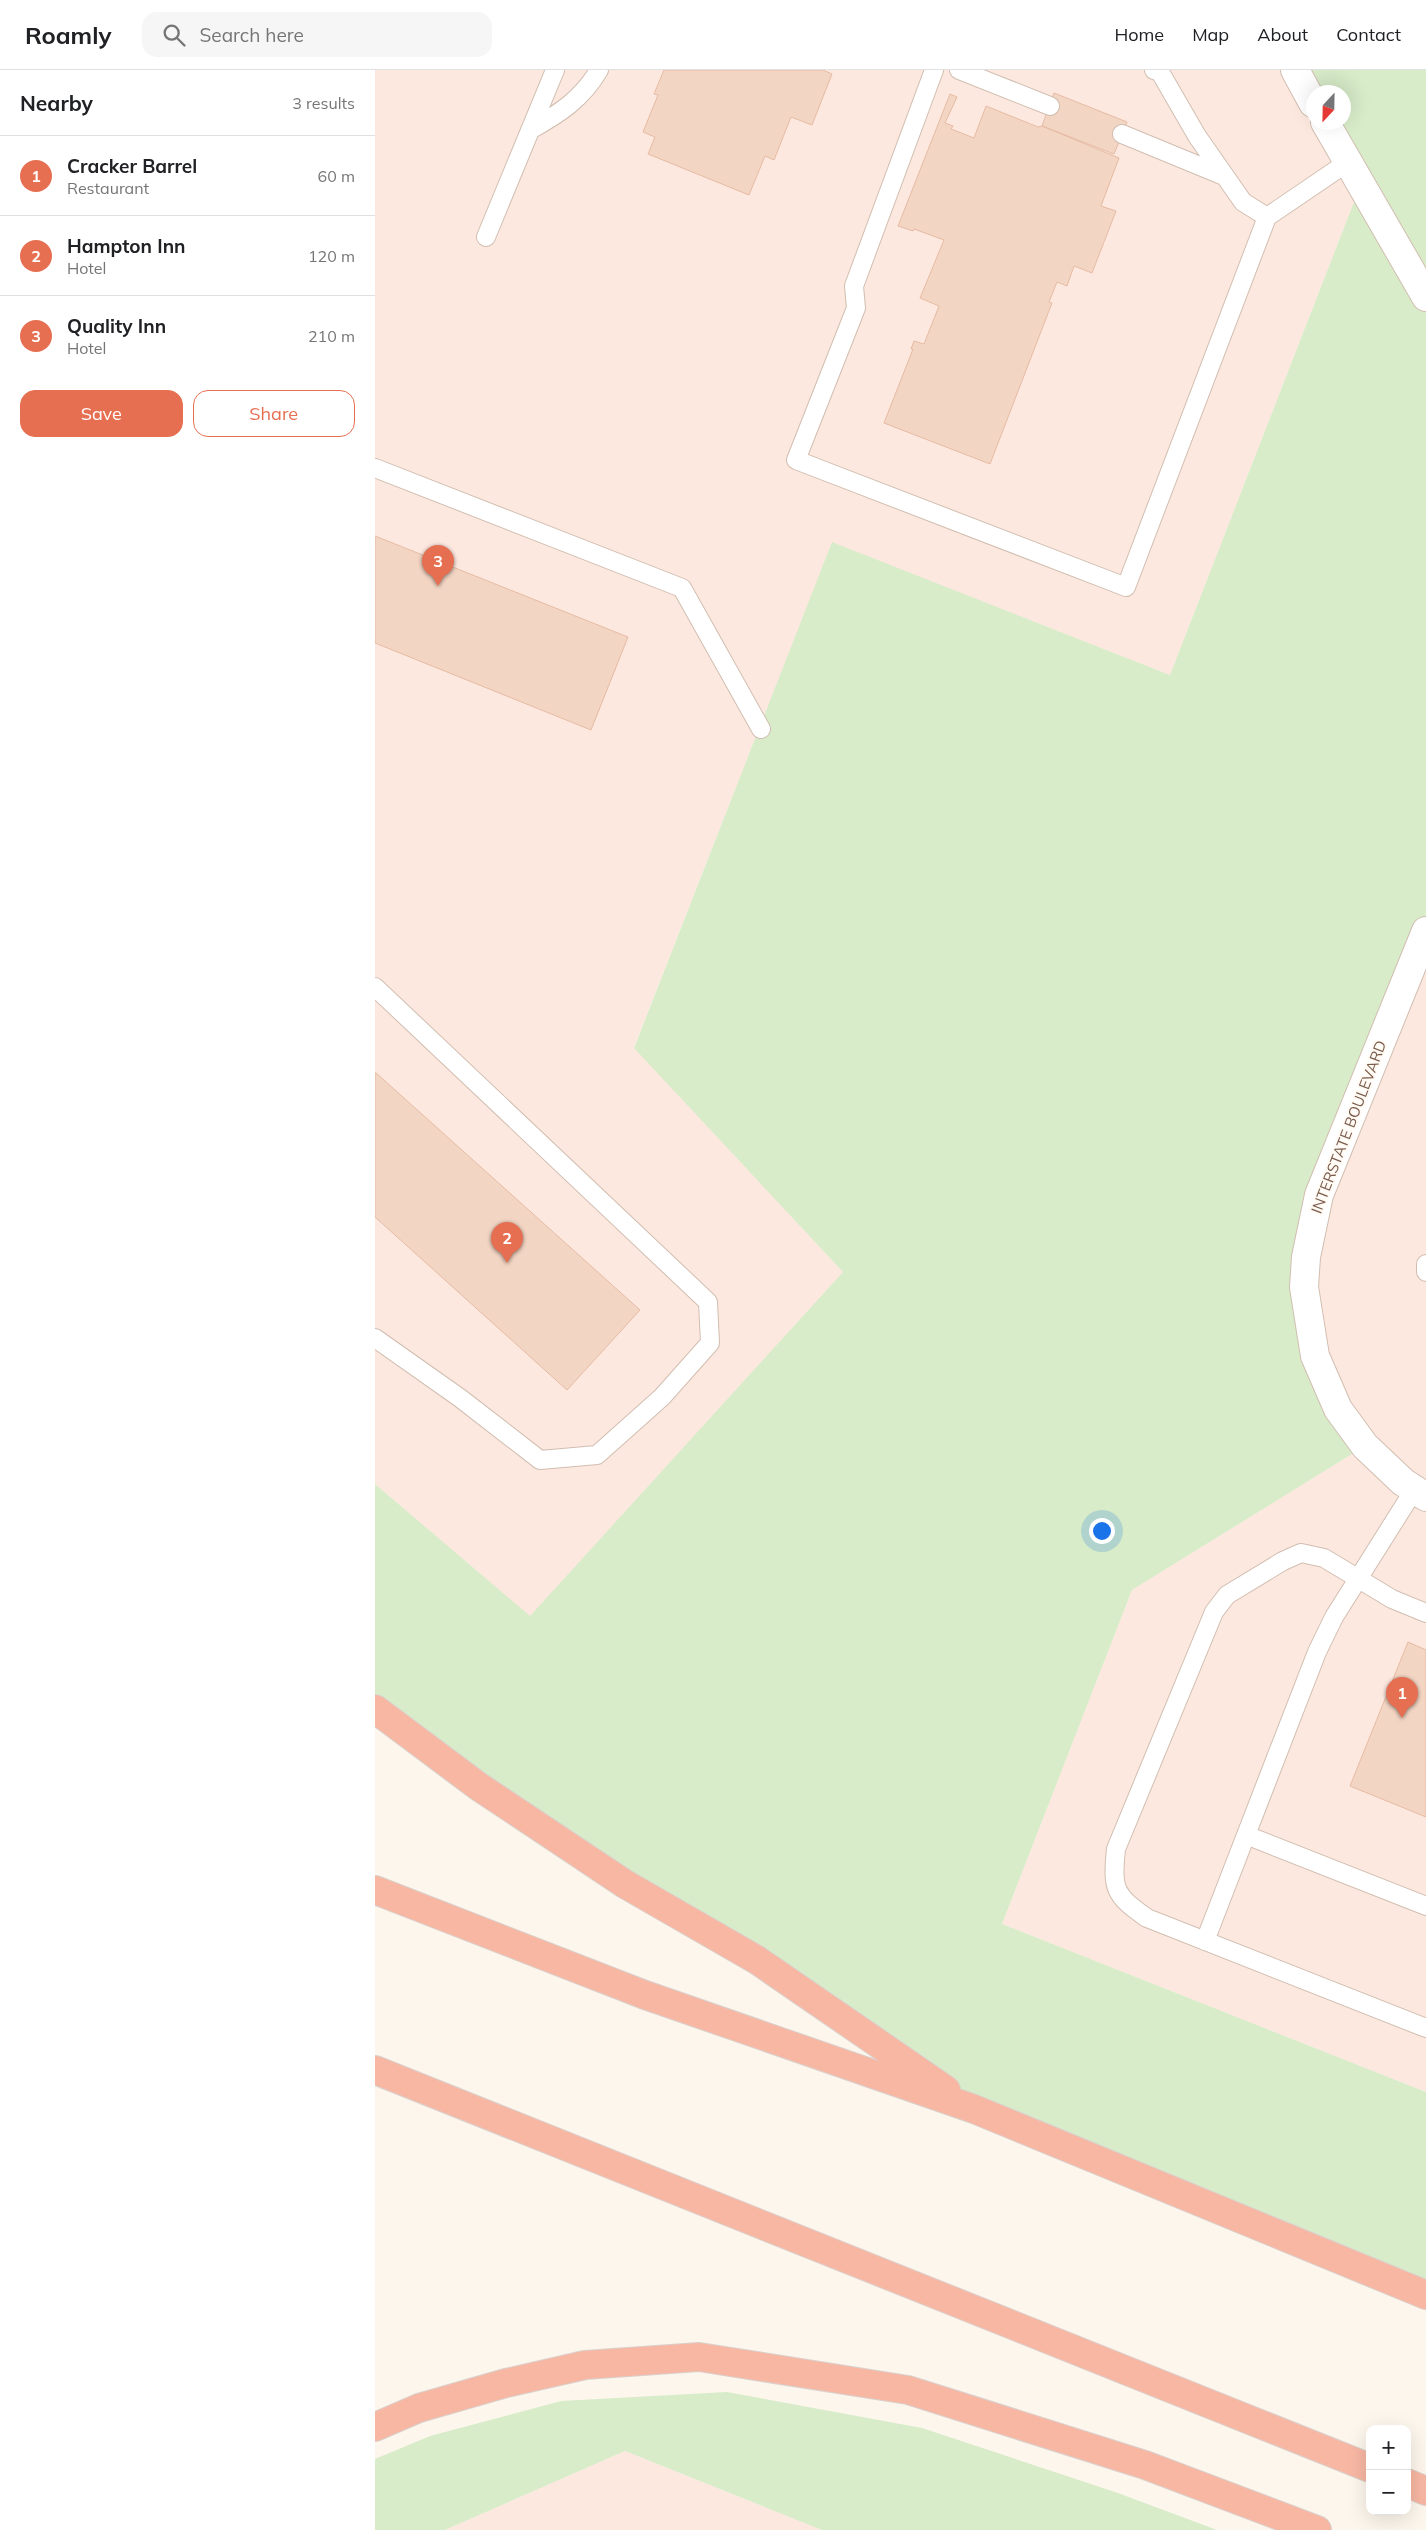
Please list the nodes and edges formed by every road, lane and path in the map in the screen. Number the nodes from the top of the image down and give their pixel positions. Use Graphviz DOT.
graph roads {
  1 [pos="555,70"];
  2 [pos="599,70"];
  3 [pos="934,70"];
  4 [pos="959,70"];
  5 [pos="1154,70"];
  6 [pos="1295,70"];
  7 [pos="1306,90"];
  8 [pos="1050,106"];
  9 [pos="530,130"];
  10 [pos="1330,130"];
  11 [pos="1122,134"];
  12 [pos="1348,162"];
  13 [pos="1224,176"];
  14 [pos="1267,217"];
  15 [pos="486,237"];
  16 [pos="1426,297"];
  17 [pos="375,468"];
  18 [pos="761,729"];
  19 [pos="1426,931"];
  20 [pos="375,987"];
  21 [pos="1426,1264"];
  22 [pos="1426,1272"];
  23 [pos="375,1338"];
  24 [pos="1420,1493"];
  25 [pos="1358,1579"];
  26 [pos="1426,1613"];
  27 [pos="375,1709"];
  28 [pos="1246,1835"];
  29 [pos="375,1890"];
  30 [pos="1426,1906"];
  31 [pos="1205,1941"];
  32 [pos="1426,2028"];
  33 [pos="375,2070"];
  34 [pos="975,2110"];
  35 [pos="1426,2294"];
  36 [pos="375,2427"];
  37 [pos="1366,2466"];
  38 [pos="1411,2485"];
  39 [pos="1426,2491"];
  40 [pos="1317,2530"];
  1 -- 9 [label="lane"];
  2 -- 9 [label="lane"];
  3 -- 14 [label="lane"];
  4 -- 8 [label="lane"];
  5 -- 13 [label="lane"];
  6 -- 7 [label="street"];
  9 -- 15 [label="lane"];
  10 -- 12 [label="street"];
  11 -- 13 [label="lane"];
  12 -- 14 [label="lane"];
  12 -- 16 [label="street"];
  13 -- 14 [label="lane"];
  17 -- 18 [label="lane"];
  19 -- 24 [label="street, INTERSTATE BOULEVARD"];
  20 -- 23 [label="lane"];
  21 -- 22 [label="lane"];
  24 -- 25 [label="lane"];
  25 -- 26 [label="lane"];
  25 -- 28 [label="lane"];
  25 -- 31 [label="lane"];
  27 -- 34 [label="highway"];
  28 -- 30 [label="lane"];
  28 -- 31 [label="lane"];
  29 -- 34 [label="highway"];
  31 -- 32 [label="lane"];
  33 -- 37 [label="highway"];
  34 -- 35 [label="highway"];
  36 -- 40 [label="highway"];
  38 -- 39 [label="highway"];
}
